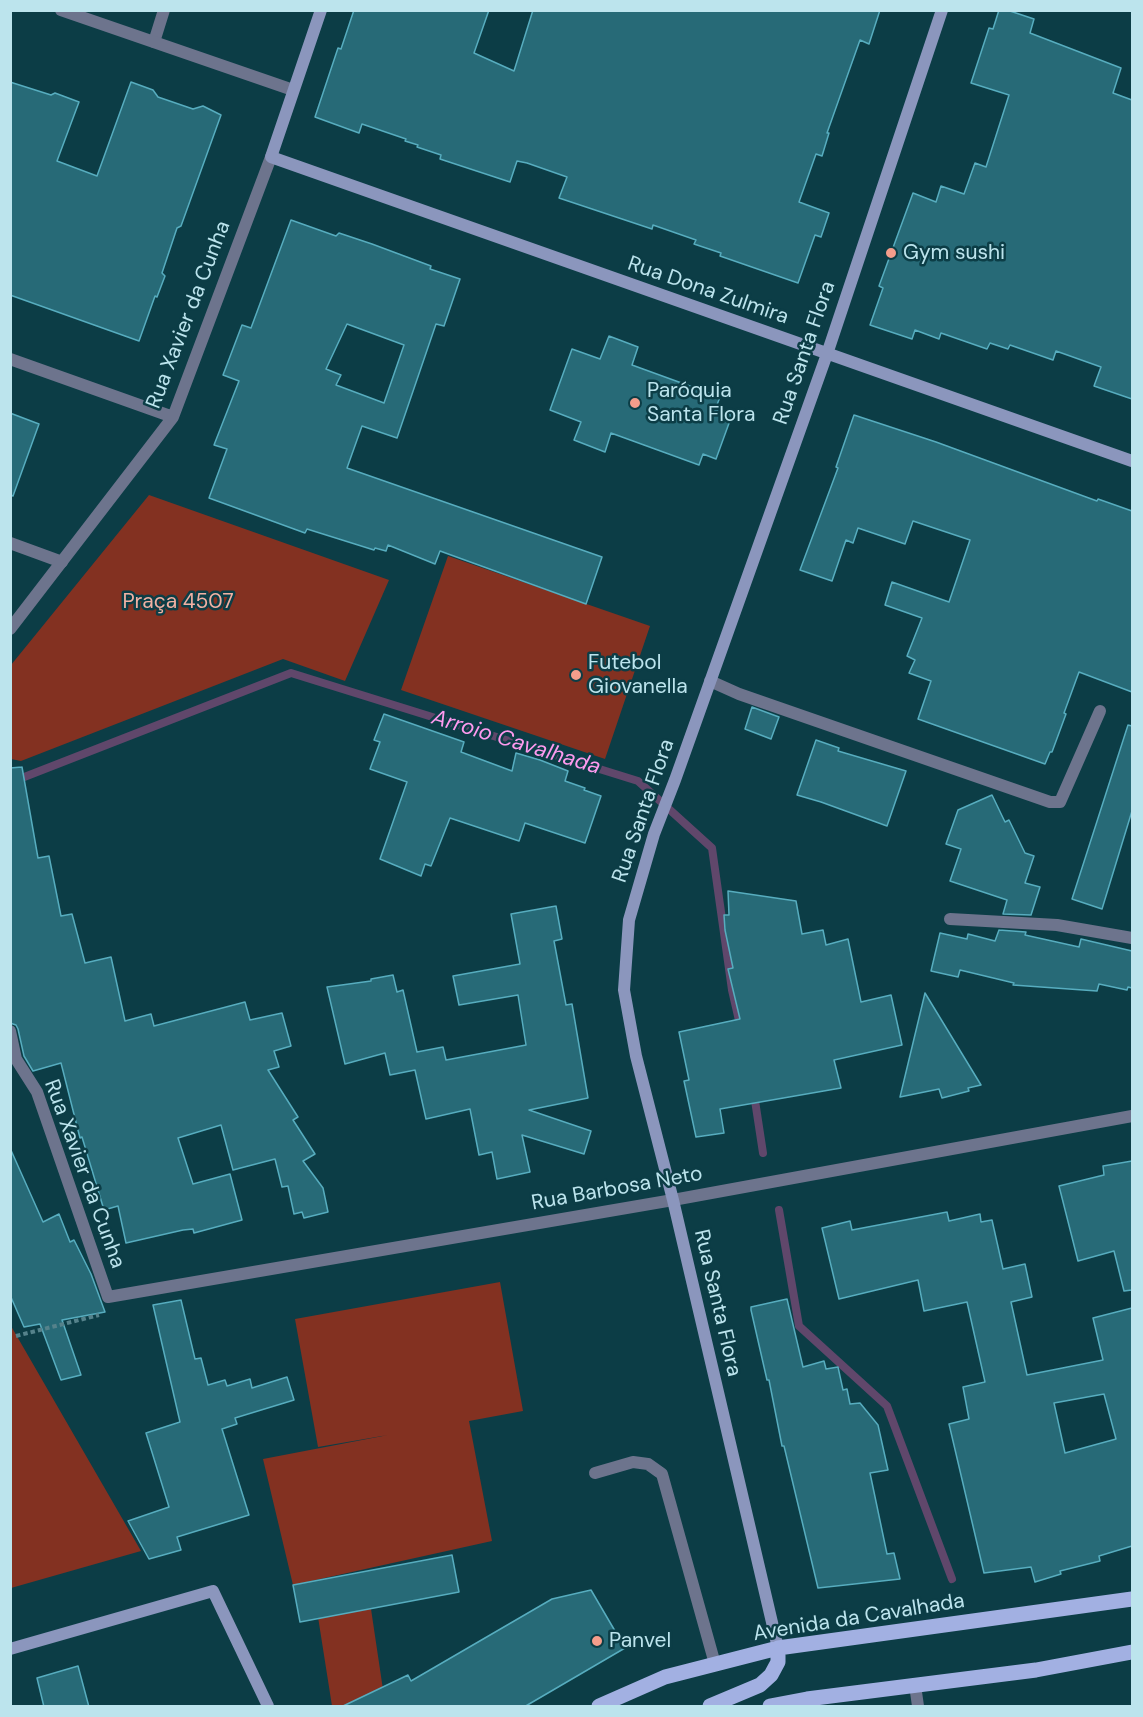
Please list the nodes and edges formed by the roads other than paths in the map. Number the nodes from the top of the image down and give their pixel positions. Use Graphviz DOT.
graph roads {
  1 [pos="61,10"];
  2 [pos="164,10"];
  3 [pos="321,10"];
  4 [pos="942,10"];
  5 [pos="154,42"];
  6 [pos="293,90"];
  7 [pos="271,157"];
  8 [pos="827,354"];
  9 [pos="10,359"];
  10 [pos="173,417"];
  11 [pos="1132,461"];
  12 [pos="10,543"];
  13 [pos="62,562"];
  14 [pos="10,629"];
  15 [pos="710,681"];
  16 [pos="1100,711"];
  17 [pos="950,919"];
  18 [pos="1132,938"];
  19 [pos="10,1031"];
  20 [pos="1132,1116"];
  21 [pos="673,1200"];
  22 [pos="108,1297"];
  23 [pos="595,1473"];
  24 [pos="1132,1599"];
  25 [pos="10,1648"];
  26 [pos="778,1648"];
  27 [pos="1132,1652"];
  28 [pos="715,1664"];
  29 [pos="915,1685"];
  30 [pos="268,1707"];
  31 [pos="599,1707"];
  32 [pos="710,1707"];
  33 [pos="770,1707"];
  34 [pos="918,1707"];
  1 -- 5 [label="street"];
  2 -- 5 [label="street"];
  3 -- 6 [label="street, Rua Xavier da Cunha"];
  4 -- 8 [label="street, Rua Santa Flora"];
  5 -- 6 [label="street"];
  6 -- 7 [label="street, Rua Xavier da Cunha"];
  7 -- 8 [label="street, Rua Dona Zulmira"];
  7 -- 10 [label="street, Rua Xavier da Cunha"];
  8 -- 11 [label="street, Rua Dona Zulmira"];
  8 -- 15 [label="street, Rua Santa Flora"];
  9 -- 10 [label="street"];
  10 -- 13 [label="street, Rua Xavier da Cunha"];
  12 -- 13 [label="street"];
  13 -- 14 [label="street, Rua Xavier da Cunha"];
  15 -- 16 [label="street"];
  15 -- 21 [label="street, Rua Santa Flora"];
  17 -- 18 [label="street"];
  19 -- 22 [label="street, Rua Xavier da Cunha"];
  20 -- 21 [label="street, Rua Barbosa Neto"];
  21 -- 22 [label="street, Rua Barbosa Neto"];
  21 -- 26 [label="street, Rua Santa Flora"];
  23 -- 28 [label="street"];
  24 -- 26 [label="main road, Avenida da Cavalhada"];
  25 -- 30 [label="street"];
  26 -- 28 [label="main road, Avenida da Cavalhada"];
  26 -- 32 [label="main road"];
  27 -- 29 [label="main road"];
  28 -- 31 [label="main road, Avenida da Cavalhada"];
  29 -- 33 [label="main road"];
  29 -- 34 [label="street"];
}
